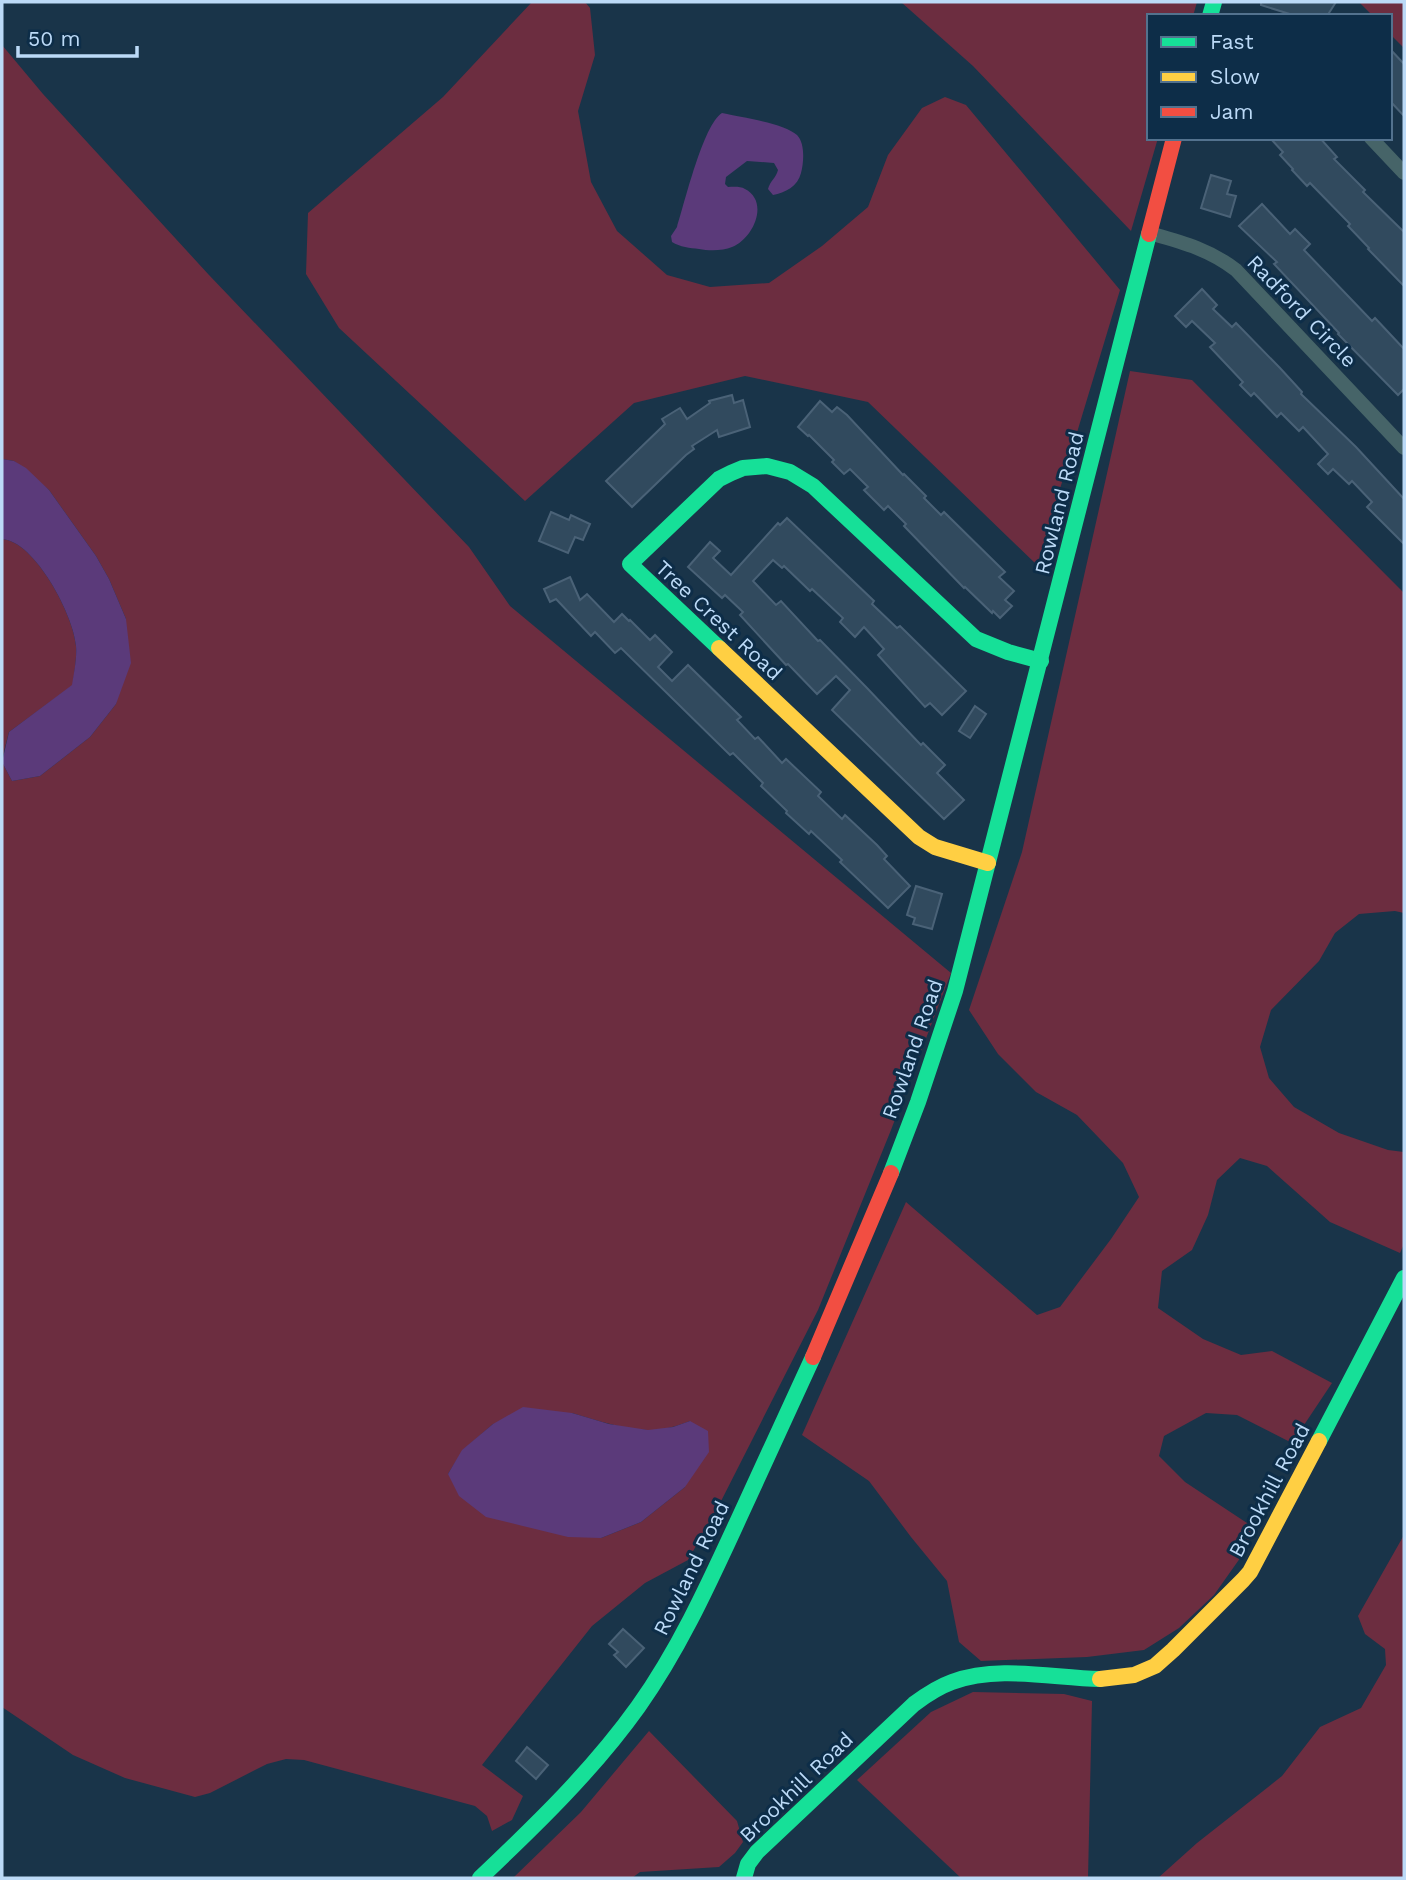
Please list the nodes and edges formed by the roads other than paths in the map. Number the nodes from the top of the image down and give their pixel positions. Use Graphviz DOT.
graph roads {
  1 [pos="1173,140"];
  2 [pos="1373,140"];
  3 [pos="1404,173"];
  4 [pos="1149,233"];
  5 [pos="1404,448"];
  6 [pos="1041,661"];
  7 [pos="988,863"];
  8 [pos="1404,1278"];
  9 [pos="480,1878"];
  10 [pos="744,1878"];
  1 -- 4 [label="street, Rowland Road"];
  2 -- 3 [label="street"];
  4 -- 5 [label="street, Radford Circle"];
  4 -- 6 [label="street, Rowland Road"];
  6 -- 7 [label="street, Rowland Road"];
  6 -- 7 [label="street, Tree Crest Road"];
  7 -- 9 [label="street, Rowland Road"];
  8 -- 10 [label="street, Brookhill Road"];
}
